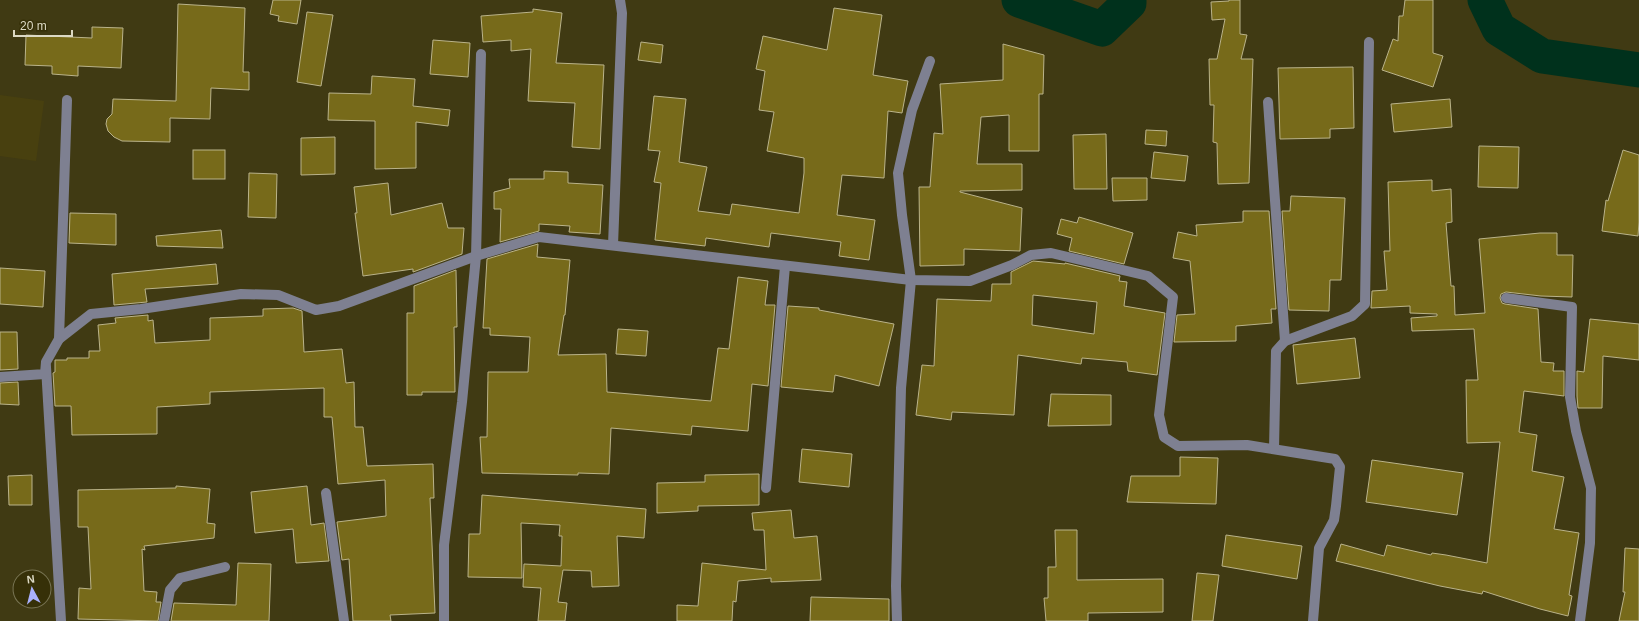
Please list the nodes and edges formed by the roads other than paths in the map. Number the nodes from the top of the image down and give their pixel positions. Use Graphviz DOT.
graph roads {
  1 [pos="620,0"];
  2 [pos="1369,42"];
  3 [pos="481,54"];
  4 [pos="930,62"];
  5 [pos="67,100"];
  6 [pos="1268,102"];
  7 [pos="613,245"];
  8 [pos="476,256"];
  9 [pos="785,266"];
  10 [pos="911,280"];
  11 [pos="1506,298"];
  12 [pos="60,339"];
  13 [pos="1285,341"];
  14 [pos="46,362"];
  15 [pos="0,377"];
  16 [pos="1274,450"];
  17 [pos="766,488"];
  18 [pos="326,494"];
  19 [pos="225,567"];
  20 [pos="62,621"];
  21 [pos="164,621"];
  22 [pos="344,621"];
  23 [pos="444,621"];
  24 [pos="897,621"];
  25 [pos="1313,621"];
  26 [pos="1580,621"];
  1 -- 7 [label="street"];
  2 -- 13 [label="street"];
  3 -- 8 [label="street"];
  4 -- 10 [label="street"];
  5 -- 12 [label="street"];
  6 -- 13 [label="street"];
  7 -- 8 [label="street"];
  7 -- 9 [label="street"];
  8 -- 12 [label="street"];
  8 -- 23 [label="street"];
  9 -- 10 [label="street"];
  9 -- 17 [label="street"];
  10 -- 16 [label="street"];
  10 -- 24 [label="street"];
  11 -- 26 [label="street"];
  12 -- 14 [label="street"];
  13 -- 16 [label="street"];
  14 -- 15 [label="street"];
  14 -- 20 [label="street"];
  16 -- 25 [label="street"];
  18 -- 22 [label="street"];
  19 -- 21 [label="street"];
}
